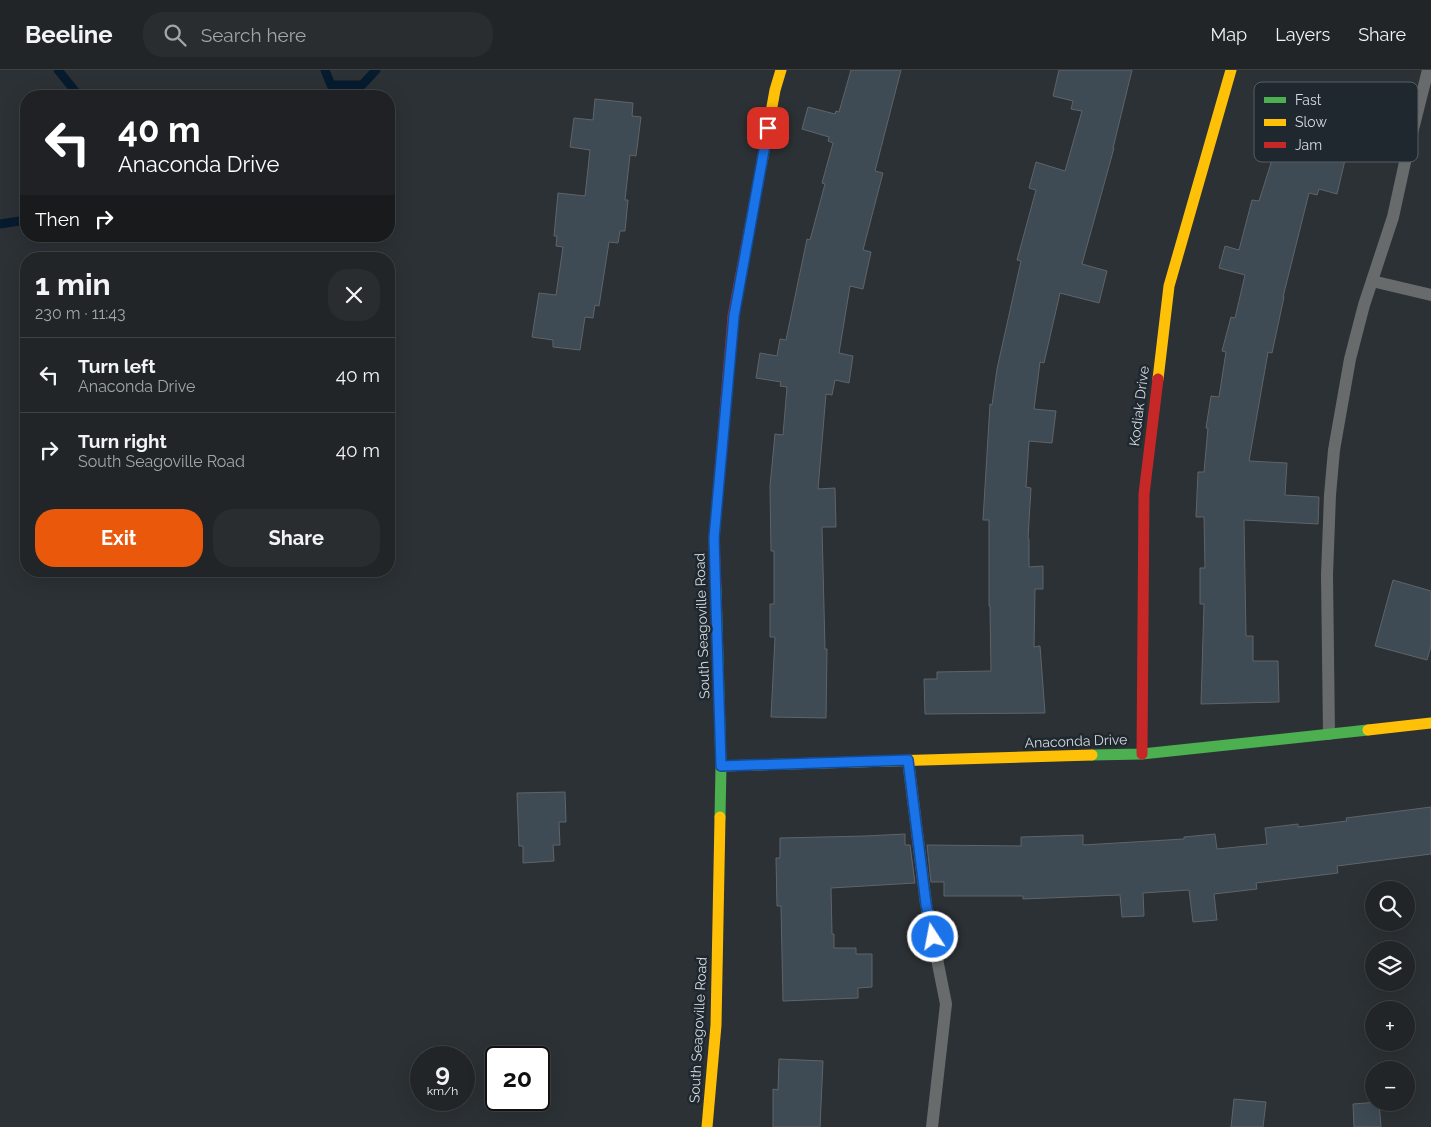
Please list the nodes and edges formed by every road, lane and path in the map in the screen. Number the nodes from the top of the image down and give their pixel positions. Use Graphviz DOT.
graph roads {
  1 [pos="781,70"];
  2 [pos="1231,70"];
  3 [pos="1428,70"];
  4 [pos="1418,110"];
  5 [pos="1405,162"];
  6 [pos="1372,281"];
  7 [pos="1431,295"];
  8 [pos="1431,723"];
  9 [pos="1329,734"];
  10 [pos="1142,754"];
  11 [pos="908,760"];
  12 [pos="721,766"];
  13 [pos="707,1127"];
  14 [pos="932,1127"];
  1 -- 12 [label="street, South Seagoville Road"];
  2 -- 10 [label="street, Kodiak Drive"];
  3 -- 4 [label="lane"];
  5 -- 6 [label="lane"];
  6 -- 7 [label="lane"];
  6 -- 9 [label="lane"];
  8 -- 9 [label="street, Anaconda Drive"];
  9 -- 10 [label="street, Anaconda Drive"];
  10 -- 11 [label="street, Anaconda Drive"];
  11 -- 12 [label="street, Anaconda Drive"];
  11 -- 14 [label="lane"];
  12 -- 13 [label="street, South Seagoville Road"];
}
